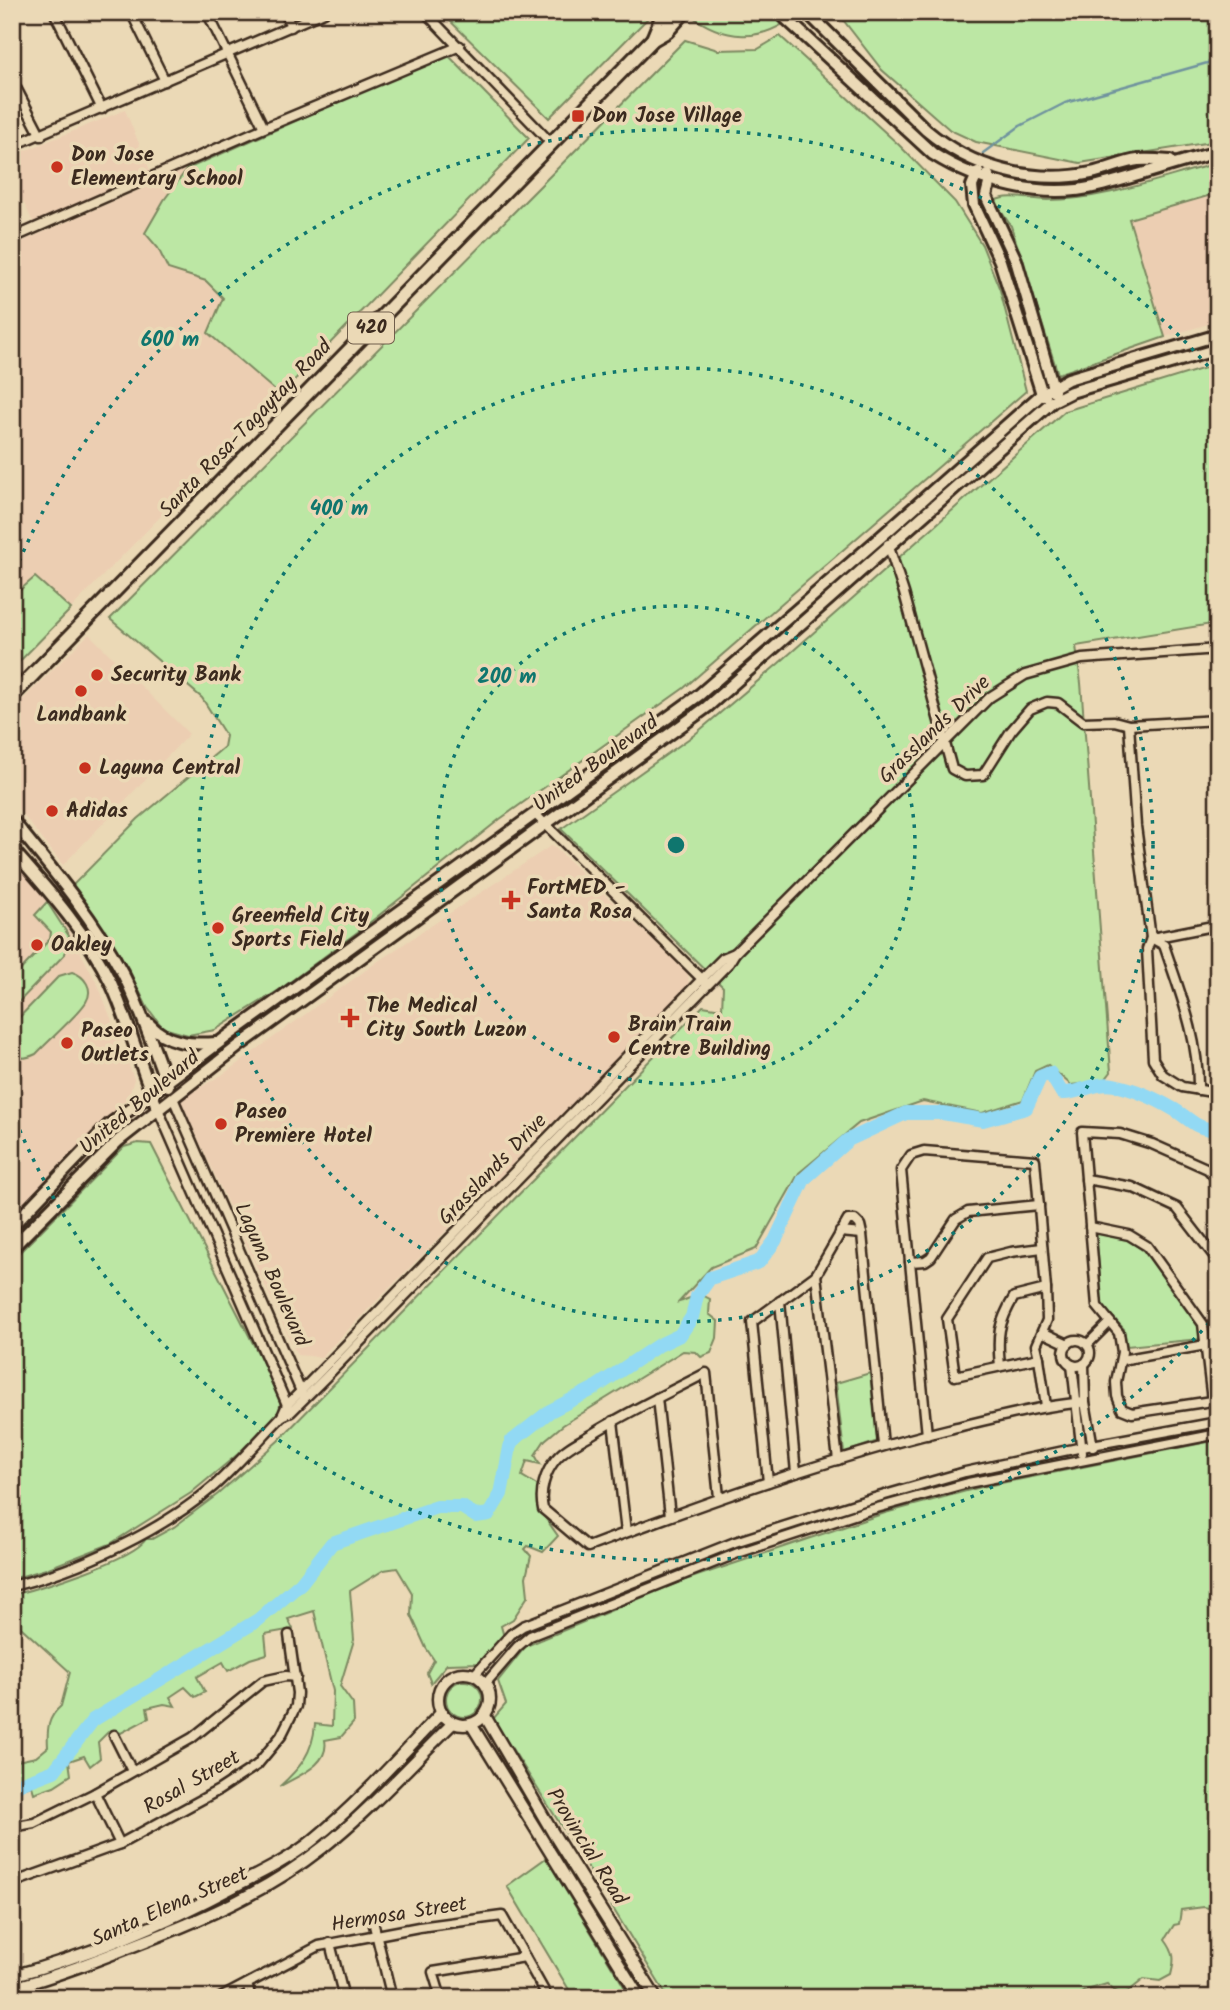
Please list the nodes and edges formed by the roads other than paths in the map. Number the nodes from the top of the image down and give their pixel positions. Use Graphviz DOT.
graph roads {
  1 [pos="54,12"];
  2 [pos="131,12"];
  3 [pos="207,12"];
  4 [pos="285,12"];
  5 [pos="324,12"];
  6 [pos="425,12"];
  7 [pos="669,12"];
  8 [pos="684,12"];
  9 [pos="779,12"];
  10 [pos="807,12"];
  11 [pos="291,27"];
  12 [pos="653,39"];
  13 [pos="460,46"];
  14 [pos="228,54"];
  15 [pos="12,80"];
  16 [pos="165,81"];
  17 [pos="102,109"];
  18 [pos="264,128"];
  19 [pos="41,136"];
  20 [pos="552,144"];
  21 [pos="12,146"];
  22 [pos="1218,152"];
  23 [pos="1180,161"];
  24 [pos="985,165"];
  25 [pos="975,175"];
  26 [pos="990,180"];
  27 [pos="12,234"];
  28 [pos="1218,335"];
  29 [pos="1218,349"];
  30 [pos="1054,385"];
  31 [pos="1042,394"];
  32 [pos="1053,401"];
  33 [pos="886,540"];
  34 [pos="1218,649"];
  35 [pos="12,696"];
  36 [pos="1218,720"];
  37 [pos="1129,725"];
  38 [pos="945,743"];
  39 [pos="535,814"];
  40 [pos="12,820"];
  41 [pos="545,825"];
  42 [pos="12,849"];
  43 [pos="1218,925"];
  44 [pos="99,932"];
  45 [pos="1152,938"];
  46 [pos="87,941"];
  47 [pos="705,982"];
  48 [pos="143,1018"];
  49 [pos="219,1042"];
  50 [pos="166,1082"];
  51 [pos="1198,1090"];
  52 [pos="1218,1093"];
  53 [pos="152,1094"];
  54 [pos="173,1098"];
  55 [pos="158,1109"];
  56 [pos="1213,1169"];
  57 [pos="1086,1179"];
  58 [pos="1218,1181"];
  59 [pos="1039,1205"];
  60 [pos="12,1226"];
  61 [pos="228,1226"];
  62 [pos="1090,1227"];
  63 [pos="840,1232"];
  64 [pos="862,1234"];
  65 [pos="214,1236"];
  66 [pos="12,1248"];
  67 [pos="1042,1248"];
  68 [pos="1218,1261"];
  69 [pos="910,1262"];
  70 [pos="816,1275"];
  71 [pos="1046,1289"];
  72 [pos="780,1301"];
  73 [pos="1110,1322"];
  74 [pos="1042,1332"];
  75 [pos="1068,1344"];
  76 [pos="1087,1345"];
  77 [pos="1206,1345"];
  78 [pos="1038,1358"];
  79 [pos="1121,1360"];
  80 [pos="1084,1364"];
  81 [pos="1072,1365"];
  82 [pos="1000,1366"];
  83 [pos="302,1395"];
  84 [pos="657,1398"];
  85 [pos="1215,1400"];
  86 [pos="1081,1402"];
  87 [pos="1046,1406"];
  88 [pos="287,1411"];
  89 [pos="613,1421"];
  90 [pos="1218,1422"];
  91 [pos="1218,1434"];
  92 [pos="928,1435"];
  93 [pos="883,1445"];
  94 [pos="1092,1445"];
  95 [pos="1081,1448"];
  96 [pos="1094,1457"];
  97 [pos="1082,1459"];
  98 [pos="838,1460"];
  99 [pos="796,1473"];
  100 [pos="768,1482"];
  101 [pos="719,1497"];
  102 [pos="670,1516"];
  103 [pos="626,1532"];
  104 [pos="12,1586"];
  105 [pos="289,1635"];
  106 [pos="475,1674"];
  107 [pos="296,1677"];
  108 [pos="486,1683"];
  109 [pos="442,1712"];
  110 [pos="485,1716"];
  111 [pos="453,1723"];
  112 [pos="471,1724"];
  113 [pos="114,1735"];
  114 [pos="132,1771"];
  115 [pos="95,1793"];
  116 [pos="12,1827"];
  117 [pos="120,1844"];
  118 [pos="12,1883"];
  119 [pos="372,1917"];
  120 [pos="375,1936"];
  121 [pos="330,1943"];
  122 [pos="524,1957"];
  123 [pos="12,1976"];
  124 [pos="247,1984"];
  125 [pos="12,1988"];
  126 [pos="220,1998"];
  127 [pos="251,1998"];
  128 [pos="344,1998"];
  129 [pos="391,1998"];
  130 [pos="441,1998"];
  131 [pos="548,1998"];
  132 [pos="639,1998"];
  133 [pos="656,1998"];
  1 -- 17 [label="street"];
  2 -- 16 [label="street"];
  3 -- 14 [label="street"];
  4 -- 11 [label="street"];
  5 -- 11 [label="street"];
  6 -- 13 [label="street"];
  7 -- 12 [label="main road, Santa Rosa-Tagaytay Road / 420"];
  8 -- 12 [label="main road, Santa Rosa-Tagaytay Road / 420"];
  9 -- 25 [label="main road"];
  10 -- 24 [label="main road"];
  11 -- 14 [label="street"];
  12 -- 20 [label="main road, Santa Rosa-Tagaytay Road / 420"];
  13 -- 18 [label="street"];
  13 -- 20 [label="street"];
  14 -- 16 [label="street"];
  14 -- 18 [label="street"];
  15 -- 19 [label="street"];
  16 -- 17 [label="street"];
  17 -- 19 [label="street"];
  18 -- 27 [label="street"];
  19 -- 21 [label="street"];
  20 -- 35 [label="main road, Santa Rosa-Tagaytay Road / 420"];
  22 -- 23 [label="main road"];
  23 -- 24 [label="main road"];
  23 -- 26 [label="main road"];
  24 -- 25 [label="main road"];
  24 -- 26 [label="main road"];
  25 -- 26 [label="main road"];
  25 -- 31 [label="main road"];
  26 -- 30 [label="main road"];
  28 -- 30 [label="main road, United Boulevard"];
  29 -- 32 [label="main road, United Boulevard"];
  30 -- 31 [label="main road, United Boulevard"];
  30 -- 32 [label="main road"];
  31 -- 32 [label="main road"];
  31 -- 33 [label="main road, United Boulevard"];
  32 -- 33 [label="main road, United Boulevard"];
  33 -- 38 [label="street"];
  33 -- 39 [label="main road, United Boulevard"];
  33 -- 41 [label="main road, United Boulevard"];
  34 -- 38 [label="street, Grasslands Drive"];
  36 -- 37 [label="street"];
  37 -- 38 [label="street"];
  37 -- 45 [label="street"];
  38 -- 47 [label="street, Grasslands Drive"];
  39 -- 41 [label="street"];
  39 -- 49 [label="main road, United Boulevard"];
  40 -- 44 [label="main road"];
  41 -- 47 [label="street"];
  41 -- 54 [label="main road, United Boulevard"];
  42 -- 46 [label="main road"];
  43 -- 45 [label="street"];
  44 -- 46 [label="main road"];
  44 -- 48 [label="main road"];
  45 -- 51 [label="street"];
  45 -- 51 [label="street"];
  46 -- 53 [label="main road"];
  47 -- 83 [label="street, Grasslands Drive"];
  48 -- 49 [label="main road"];
  48 -- 50 [label="main road"];
  49 -- 50 [label="main road, United Boulevard"];
  50 -- 53 [label="main road, United Boulevard"];
  50 -- 54 [label="main road"];
  51 -- 52 [label="street"];
  53 -- 55 [label="main road"];
  53 -- 60 [label="main road, United Boulevard"];
  54 -- 55 [label="main road, United Boulevard"];
  54 -- 61 [label="street, Laguna Boulevard"];
  55 -- 65 [label="street"];
  55 -- 66 [label="main road, United Boulevard"];
  56 -- 57 [label="street"];
  56 -- 58 [label="street"];
  57 -- 62 [label="street"];
  57 -- 68 [label="street"];
  59 -- 67 [label="street"];
  59 -- 69 [label="street"];
  59 -- 69 [label="street"];
  61 -- 65 [label="street"];
  61 -- 83 [label="street, Laguna Boulevard"];
  62 -- 73 [label="street"];
  62 -- 77 [label="street"];
  63 -- 64 [label="street"];
  63 -- 64 [label="street"];
  63 -- 70 [label="street"];
  64 -- 93 [label="street"];
  65 -- 88 [label="street"];
  67 -- 71 [label="street"];
  67 -- 82 [label="street"];
  69 -- 92 [label="street"];
  70 -- 72 [label="street"];
  70 -- 98 [label="street"];
  71 -- 74 [label="street"];
  71 -- 82 [label="street"];
  72 -- 99 [label="street"];
  72 -- 100 [label="street"];
  73 -- 76 [label="street"];
  73 -- 79 [label="street"];
  74 -- 75 [label="street"];
  74 -- 78 [label="street"];
  75 -- 76 [label="street"];
  75 -- 81 [label="street"];
  76 -- 80 [label="street"];
  77 -- 79 [label="street"];
  77 -- 85 [label="street"];
  78 -- 82 [label="street"];
  78 -- 87 [label="street"];
  79 -- 85 [label="street"];
  80 -- 81 [label="street"];
  80 -- 86 [label="street"];
  81 -- 86 [label="street"];
  83 -- 88 [label="street, Grasslands Drive"];
  84 -- 89 [label="street"];
  84 -- 101 [label="street"];
  84 -- 102 [label="street"];
  86 -- 87 [label="street"];
  86 -- 94 [label="street"];
  86 -- 95 [label="street"];
  87 -- 92 [label="street"];
  88 -- 104 [label="street, Grasslands Drive"];
  89 -- 103 [label="street"];
  89 -- 103 [label="street"];
  90 -- 94 [label="street"];
  91 -- 96 [label="street"];
  92 -- 93 [label="street"];
  93 -- 98 [label="street"];
  94 -- 95 [label="street"];
  94 -- 96 [label="street"];
  95 -- 97 [label="street"];
  95 -- 106 [label="street"];
  96 -- 97 [label="street"];
  97 -- 108 [label="street"];
  98 -- 99 [label="street"];
  99 -- 100 [label="street"];
  100 -- 101 [label="street"];
  101 -- 102 [label="street"];
  102 -- 103 [label="street"];
  105 -- 107 [label="street, Rosal Street"];
  106 -- 108 [label="street"];
  106 -- 109 [label="street"];
  107 -- 114 [label="street"];
  107 -- 117 [label="street, Rosal Street"];
  108 -- 110 [label="street"];
  109 -- 111 [label="street"];
  109 -- 123 [label="street, Santa Elena Street"];
  110 -- 112 [label="street"];
  110 -- 133 [label="street, Provincial Road"];
  111 -- 112 [label="street"];
  111 -- 125 [label="street, Santa Elena Street"];
  112 -- 132 [label="street, Provincial Road"];
  113 -- 114 [label="street"];
  114 -- 115 [label="street"];
  115 -- 116 [label="street"];
  115 -- 117 [label="street"];
  117 -- 118 [label="street, Rosal Street"];
  119 -- 120 [label="street"];
  120 -- 121 [label="street, Hermosa Street"];
  120 -- 122 [label="street, Hermosa Street"];
  120 -- 129 [label="street"];
  121 -- 124 [label="street, Hermosa Street"];
  121 -- 128 [label="street"];
  122 -- 130 [label="street"];
  122 -- 131 [label="street, Hermosa Street"];
  124 -- 126 [label="street, Hermosa Street"];
  124 -- 127 [label="street"];
}
